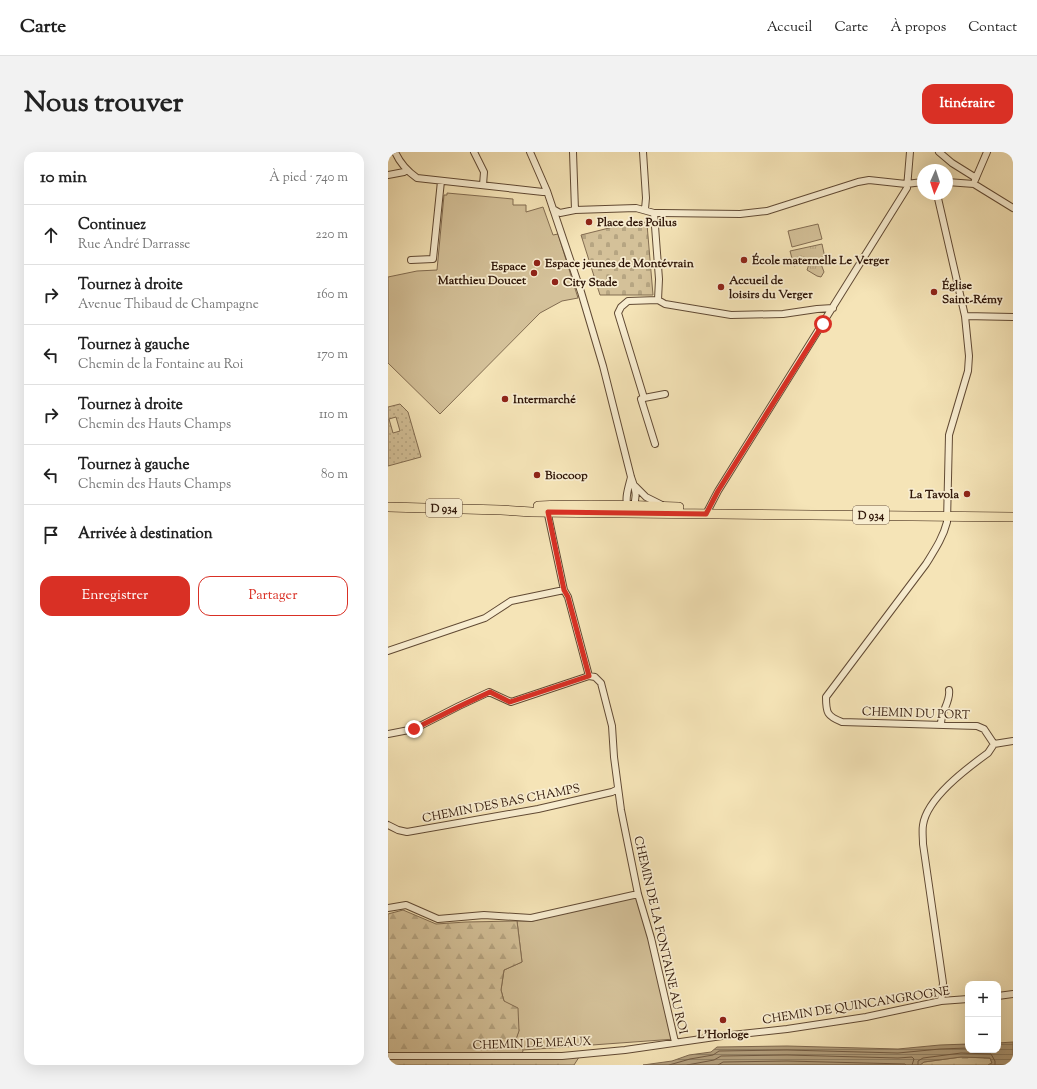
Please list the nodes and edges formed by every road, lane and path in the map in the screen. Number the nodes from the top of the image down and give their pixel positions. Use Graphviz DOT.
graph roads {
  1 [pos="395,152"];
  2 [pos="474,152"];
  3 [pos="530,152"];
  4 [pos="574,152"];
  5 [pos="643,152"];
  6 [pos="910,152"];
  7 [pos="939,152"];
  8 [pos="987,152"];
  9 [pos="407,170"];
  10 [pos="388,175"];
  11 [pos="441,181"];
  12 [pos="975,181"];
  13 [pos="953,182"];
  14 [pos="917,183"];
  15 [pos="906,184"];
  16 [pos="483,186"];
  17 [pos="547,191"];
  18 [pos="938,200"];
  19 [pos="1013,208"];
  20 [pos="553,209"];
  21 [pos="644,209"];
  22 [pos="575,210"];
  23 [pos="654,213"];
  24 [pos="411,260"];
  25 [pos="658,300"];
  26 [pos="833,308"];
  27 [pos="965,316"];
  28 [pos="1013,317"];
  29 [pos="665,394"];
  30 [pos="644,398"];
  31 [pos="654,444"];
  32 [pos="631,477"];
  33 [pos="635,486"];
  34 [pos="388,507"];
  35 [pos="665,507"];
  36 [pos="630,508"];
  37 [pos="547,509"];
  38 [pos="708,511"];
  39 [pos="948,516"];
  40 [pos="1013,517"];
  41 [pos="564,590"];
  42 [pos="388,651"];
  43 [pos="589,676"];
  44 [pos="949,690"];
  45 [pos="941,724"];
  46 [pos="388,734"];
  47 [pos="1013,741"];
  48 [pos="994,744"];
  49 [pos="618,789"];
  50 [pos="388,825"];
  51 [pos="638,894"];
  52 [pos="388,908"];
  53 [pos="1013,994"];
  54 [pos="1001,996"];
  55 [pos="965,999"];
  56 [pos="941,1001"];
  57 [pos="675,1042"];
  58 [pos="388,1056"];
  1 -- 9 [label="street"];
  2 -- 16 [label="street"];
  3 -- 17 [label="street"];
  4 -- 22 [label="street"];
  5 -- 21 [label="street"];
  6 -- 15 [label="street"];
  7 -- 12 [label="street"];
  8 -- 12 [label="street"];
  9 -- 10 [label="street"];
  9 -- 11 [label="street"];
  11 -- 16 [label="street"];
  11 -- 24 [label="street"];
  12 -- 13 [label="street"];
  12 -- 19 [label="street"];
  14 -- 15 [label="street"];
  15 -- 23 [label="street"];
  15 -- 26 [label="street"];
  16 -- 17 [label="street"];
  17 -- 20 [label="street"];
  18 -- 27 [label="street"];
  20 -- 22 [label="street"];
  20 -- 32 [label="street"];
  21 -- 22 [label="street"];
  21 -- 23 [label="street"];
  23 -- 25 [label="street"];
  25 -- 26 [label="street"];
  25 -- 30 [label="street"];
  26 -- 38 [label="street"];
  27 -- 28 [label="street"];
  27 -- 39 [label="street"];
  29 -- 30 [label="street"];
  30 -- 31 [label="street"];
  32 -- 33 [label="street"];
  32 -- 36 [label="street"];
  33 -- 35 [label="street"];
  33 -- 36 [label="street"];
  34 -- 37 [label="main road, D 934"];
  35 -- 36 [label="main road"];
  35 -- 38 [label="main road"];
  36 -- 37 [label="main road, D 934"];
  36 -- 38 [label="main road, D 934"];
  37 -- 41 [label="street"];
  38 -- 39 [label="main road, D 934"];
  39 -- 40 [label="main road, D 934"];
  39 -- 45 [label="street, CHEMIN DU PORT"];
  41 -- 42 [label="street"];
  41 -- 43 [label="street"];
  43 -- 46 [label="street"];
  43 -- 49 [label="street, CHEMIN DE LA FONTAINE AU ROI"];
  44 -- 45 [label="street"];
  45 -- 48 [label="street, CHEMIN DU PORT"];
  47 -- 48 [label="street"];
  48 -- 56 [label="street"];
  49 -- 50 [label="street, CHEMIN DES BAS CHAMPS"];
  49 -- 51 [label="street, CHEMIN DE LA FONTAINE AU ROI"];
  51 -- 52 [label="street"];
  51 -- 57 [label="street, CHEMIN DE LA FONTAINE AU ROI"];
  53 -- 54 [label="street"];
  55 -- 56 [label="street, CHEMIN DE QUINCANGROGNE"];
  56 -- 57 [label="street, CHEMIN DE QUINCANGROGNE"];
  57 -- 58 [label="street, CHEMIN DE MEAUX"];
}
